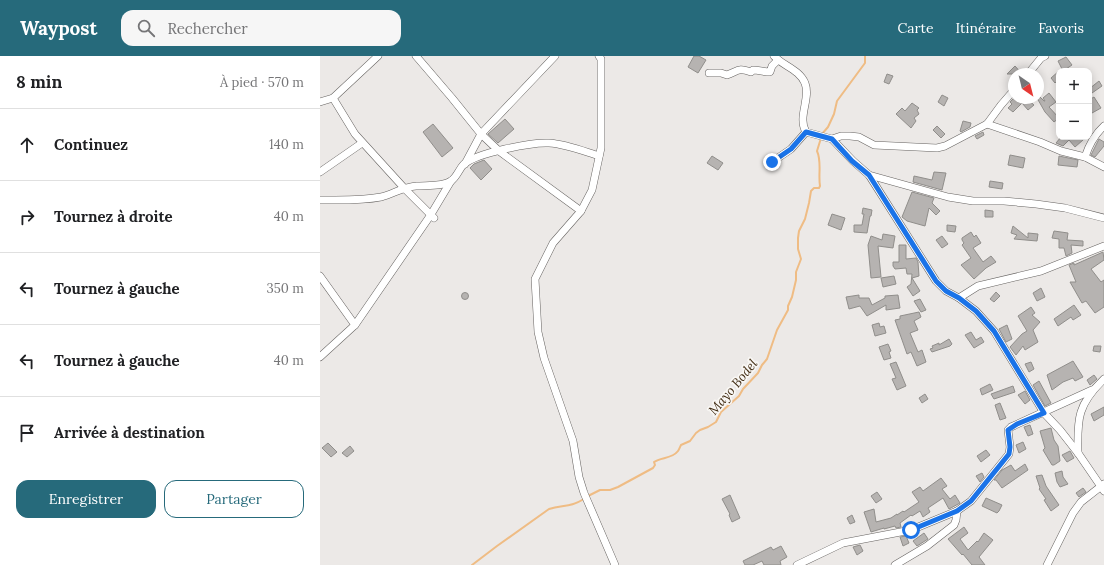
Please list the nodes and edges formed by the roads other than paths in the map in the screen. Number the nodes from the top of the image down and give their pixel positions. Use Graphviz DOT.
graph roads {
  1 [pos="378,56"];
  2 [pos="416,56"];
  3 [pos="555,56"];
  4 [pos="599,56"];
  5 [pos="1044,56"];
  6 [pos="776,58"];
  7 [pos="1033,68"];
  8 [pos="709,73"];
  9 [pos="1008,97"];
  10 [pos="333,98"];
  11 [pos="320,102"];
  12 [pos="987,124"];
  13 [pos="1104,126"];
  14 [pos="806,132"];
  15 [pos="481,134"];
  16 [pos="832,139"];
  17 [pos="362,142"];
  18 [pos="499,151"];
  19 [pos="599,156"];
  20 [pos="1085,157"];
  21 [pos="772,162"];
  22 [pos="465,164"];
  23 [pos="1104,167"];
  24 [pos="320,172"];
  25 [pos="869,175"];
  26 [pos="451,181"];
  27 [pos="405,189"];
  28 [pos="320,200"];
  29 [pos="581,211"];
  30 [pos="432,216"];
  31 [pos="1104,218"];
  32 [pos="1104,246"];
  33 [pos="320,276"];
  34 [pos="959,298"];
  35 [pos="355,325"];
  36 [pos="320,357"];
  37 [pos="1104,379"];
  38 [pos="1092,390"];
  39 [pos="1044,413"];
  40 [pos="1078,453"];
  41 [pos="1103,487"];
  42 [pos="957,511"];
  43 [pos="615,565"];
  44 [pos="797,565"];
  45 [pos="895,565"];
  46 [pos="1047,565"];
  1 -- 10 [label="street"];
  2 -- 15 [label="street"];
  3 -- 15 [label="street"];
  4 -- 19 [label="street"];
  5 -- 7 [label="street"];
  6 -- 8 [label="street"];
  6 -- 14 [label="street"];
  9 -- 12 [label="street"];
  10 -- 11 [label="street"];
  10 -- 17 [label="street"];
  12 -- 16 [label="street"];
  12 -- 20 [label="street"];
  13 -- 20 [label="street"];
  14 -- 16 [label="street"];
  14 -- 21 [label="street"];
  15 -- 18 [label="street"];
  15 -- 22 [label="street"];
  16 -- 25 [label="street"];
  17 -- 24 [label="street"];
  17 -- 27 [label="street"];
  18 -- 19 [label="street"];
  18 -- 22 [label="street"];
  18 -- 29 [label="street"];
  19 -- 29 [label="street"];
  20 -- 23 [label="street"];
  22 -- 26 [label="street"];
  25 -- 31 [label="street"];
  25 -- 34 [label="street"];
  26 -- 27 [label="street"];
  26 -- 30 [label="street"];
  27 -- 28 [label="street"];
  27 -- 30 [label="street"];
  29 -- 43 [label="street"];
  30 -- 35 [label="street"];
  32 -- 34 [label="street"];
  33 -- 35 [label="street"];
  34 -- 39 [label="street"];
  35 -- 36 [label="street"];
  37 -- 38 [label="street"];
  38 -- 39 [label="street"];
  38 -- 40 [label="street"];
  39 -- 40 [label="street"];
  39 -- 42 [label="street"];
  40 -- 41 [label="street"];
  41 -- 46 [label="street"];
  42 -- 44 [label="street"];
  42 -- 45 [label="street"];
}
